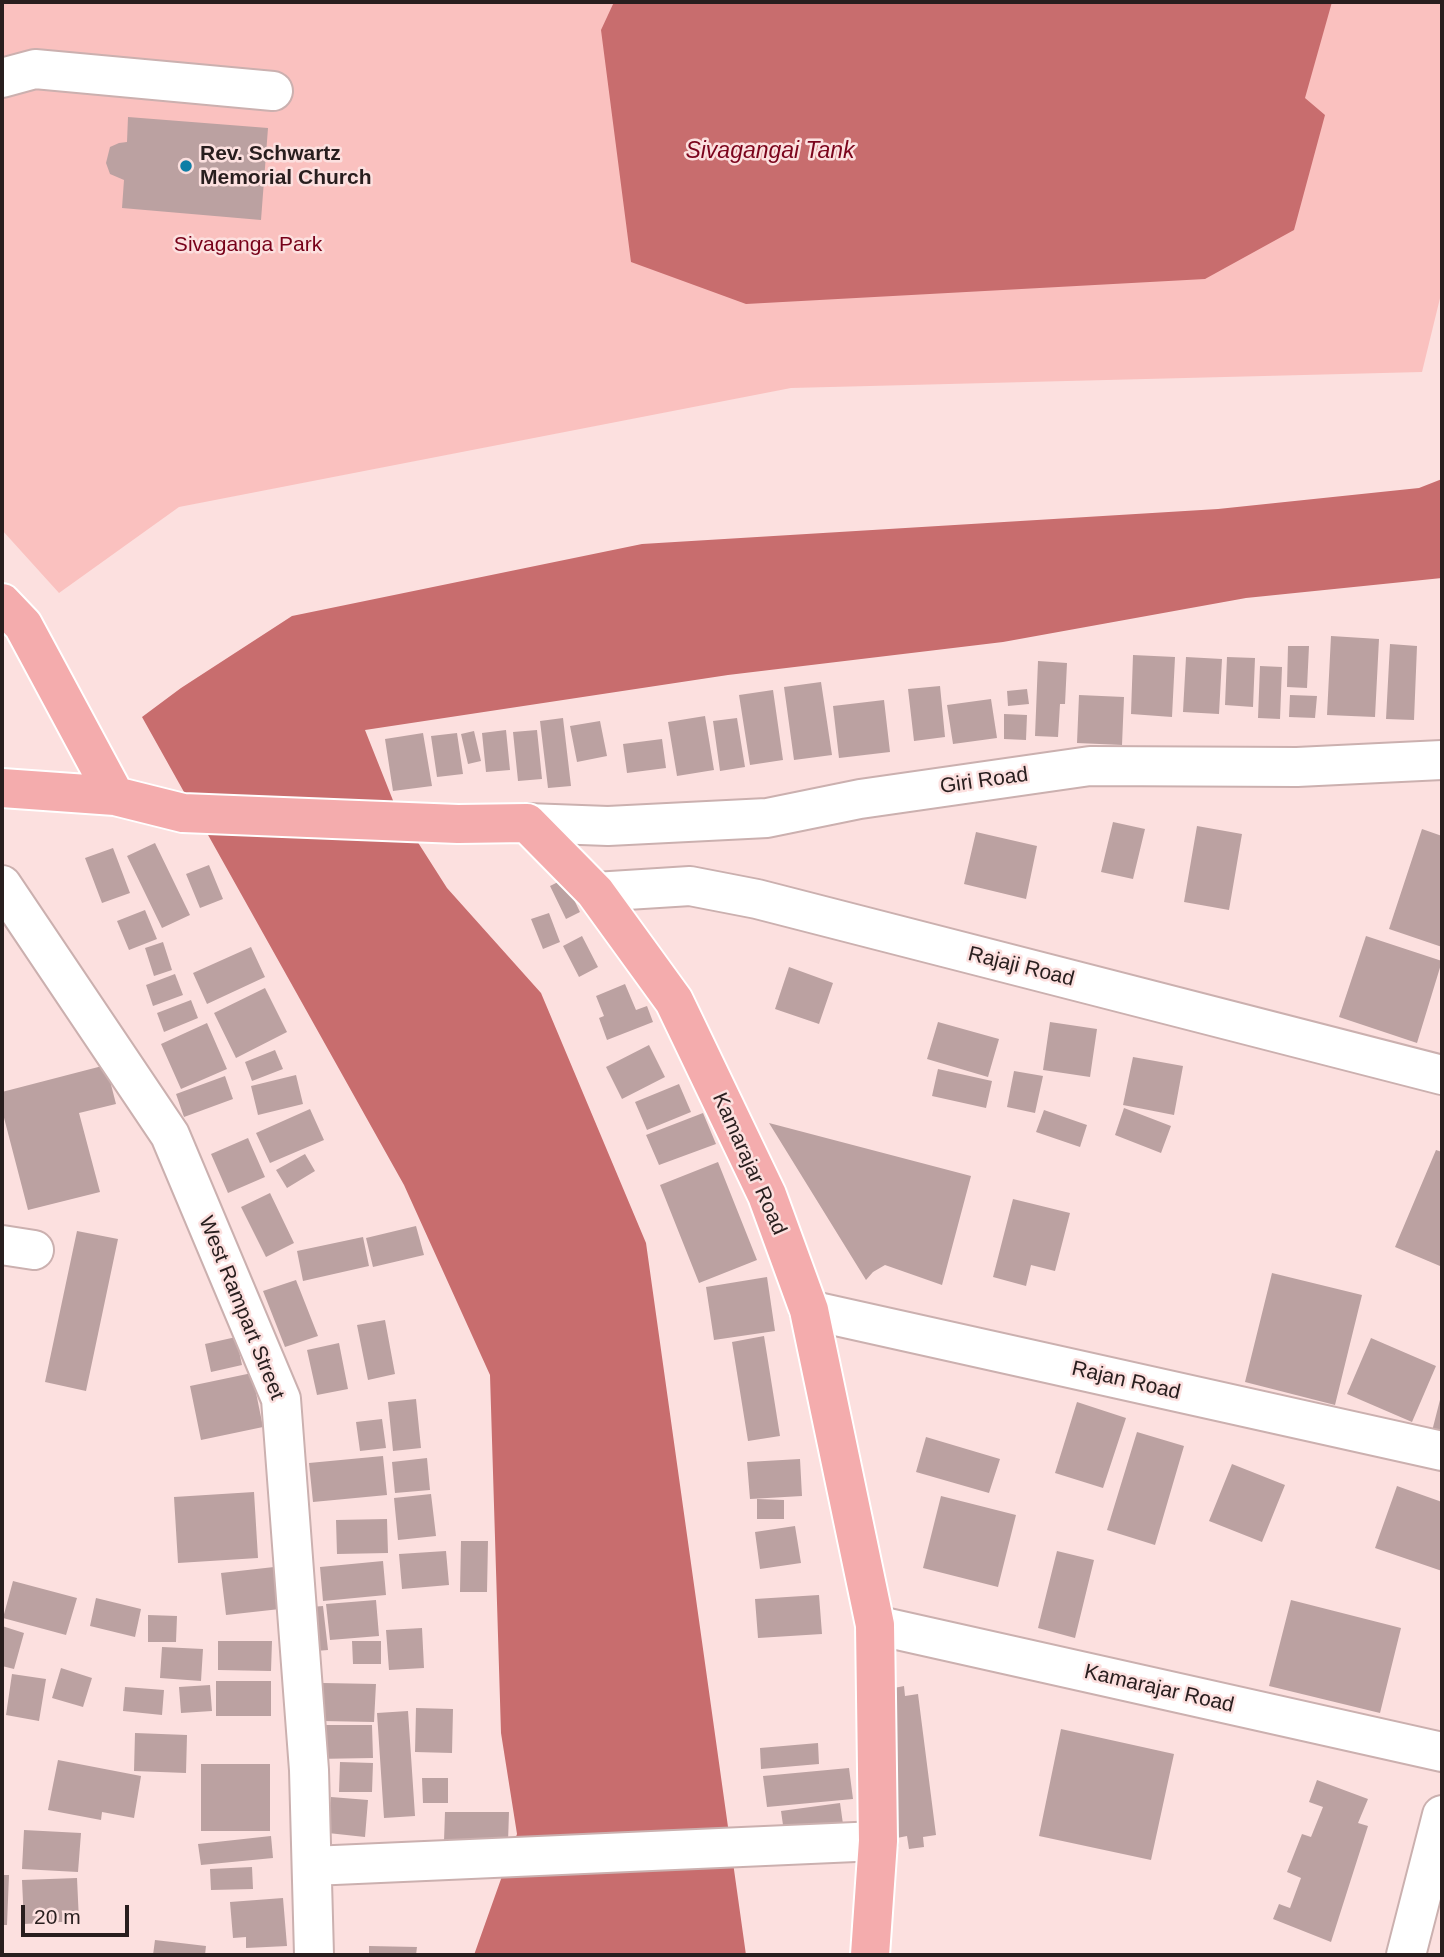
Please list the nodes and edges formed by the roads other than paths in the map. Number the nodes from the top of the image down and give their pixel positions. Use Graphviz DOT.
graph roads {
  1 [pos="2,78"];
  2 [pos="272,91"];
  3 [pos="2,603"];
  4 [pos="1442,760"];
  5 [pos="2,788"];
  6 [pos="115,796"];
  7 [pos="527,823"];
  8 [pos="2,885"];
  9 [pos="595,892"];
  10 [pos="1442,1075"];
  11 [pos="809,1310"];
  12 [pos="1442,1451"];
  13 [pos="875,1625"];
  14 [pos="1442,1752"];
  15 [pos="1442,1815"];
  16 [pos="878,1840"];
  17 [pos="312,1866"];
  18 [pos="314,1955"];
  19 [pos="870,1955"];
  20 [pos="1406,1955"];
  1 -- 2 [label="street"];
  3 -- 6 [label="main road"];
  4 -- 7 [label="street, Giri Road"];
  5 -- 6 [label="main road"];
  6 -- 7 [label="main road"];
  7 -- 9 [label="main road, Kamarajar Road"];
  8 -- 17 [label="street, West Rampart Street"];
  9 -- 10 [label="street, Rajaji Road"];
  9 -- 11 [label="main road, Kamarajar Road"];
  11 -- 12 [label="street, Rajan Road"];
  11 -- 13 [label="main road, Kamarajar Road"];
  13 -- 14 [label="street, Kamarajar Road"];
  13 -- 16 [label="main road, Kamarajar Road"];
  15 -- 20 [label="street"];
  16 -- 17 [label="street"];
  16 -- 19 [label="main road, Kamarajar Road"];
  17 -- 18 [label="street, West Rampart Street"];
}
